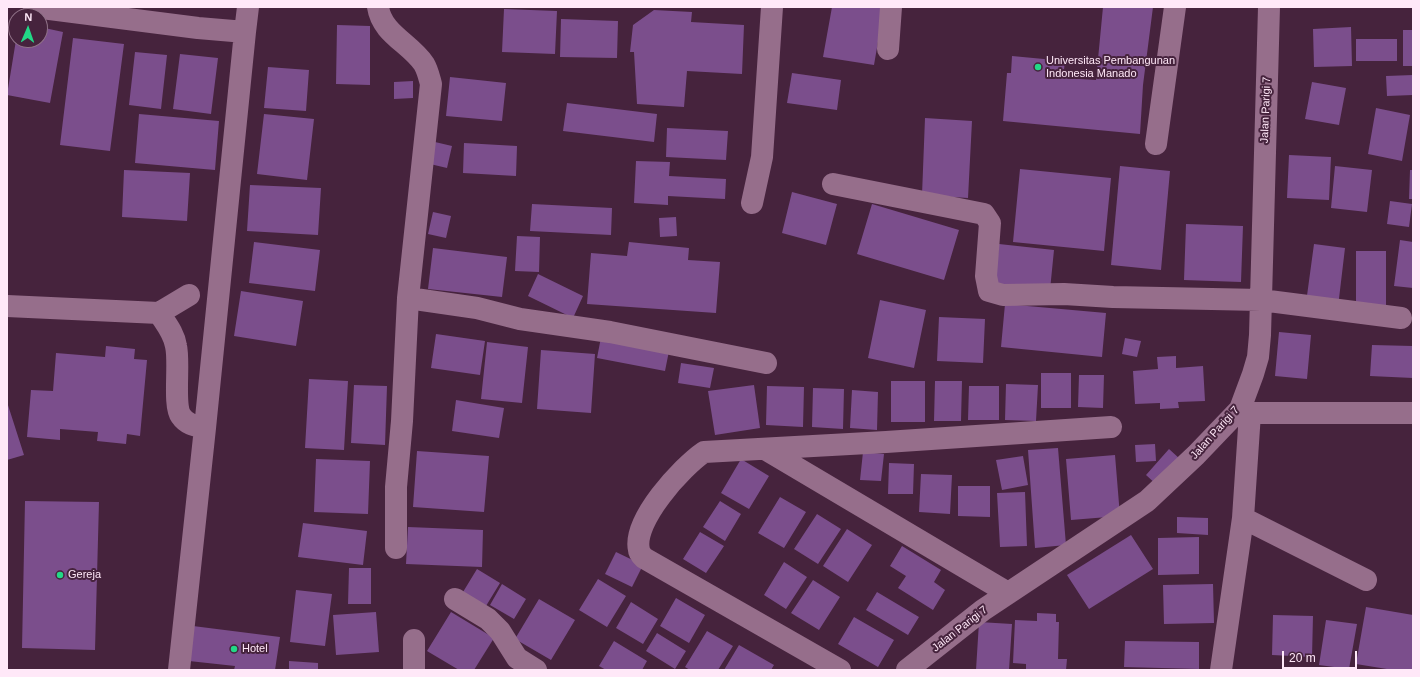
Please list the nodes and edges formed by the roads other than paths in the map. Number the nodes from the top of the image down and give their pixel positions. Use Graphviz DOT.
graph roads {
  1 [pos="34,7"];
  2 [pos="248,7"];
  3 [pos="378,7"];
  4 [pos="772,7"];
  5 [pos="891,7"];
  6 [pos="1175,7"];
  7 [pos="1269,7"];
  8 [pos="245,32"];
  9 [pos="888,49"];
  10 [pos="1156,144"];
  11 [pos="833,184"];
  12 [pos="752,203"];
  13 [pos="189,295"];
  14 [pos="408,298"];
  15 [pos="1261,300"];
  16 [pos="7,306"];
  17 [pos="159,313"];
  18 [pos="1402,318"];
  19 [pos="766,363"];
  20 [pos="1245,411"];
  21 [pos="1413,413"];
  22 [pos="1111,427"];
  23 [pos="205,428"];
  24 [pos="766,450"];
  25 [pos="1243,518"];
  26 [pos="396,548"];
  27 [pos="1366,580"];
  28 [pos="1008,593"];
  29 [pos="455,599"];
  30 [pos="414,640"];
  31 [pos="179,670"];
  32 [pos="414,670"];
  33 [pos="536,670"];
  34 [pos="840,670"];
  35 [pos="907,670"];
  36 [pos="1221,670"];
  1 -- 8 [label="street"];
  2 -- 8 [label="street"];
  3 -- 14 [label="street"];
  4 -- 12 [label="street"];
  5 -- 9 [label="street"];
  6 -- 10 [label="street"];
  7 -- 15 [label="street, Jalan Parigi 7"];
  8 -- 23 [label="street"];
  11 -- 15 [label="street"];
  13 -- 17 [label="street"];
  14 -- 19 [label="street"];
  14 -- 26 [label="street"];
  15 -- 18 [label="street"];
  15 -- 20 [label="street, Jalan Parigi 7"];
  16 -- 17 [label="street"];
  17 -- 23 [label="street"];
  20 -- 21 [label="street"];
  20 -- 25 [label="street"];
  20 -- 28 [label="street, Jalan Parigi 7"];
  22 -- 24 [label="street"];
  23 -- 31 [label="street"];
  24 -- 28 [label="street"];
  24 -- 34 [label="street"];
  25 -- 27 [label="street"];
  25 -- 36 [label="street"];
  28 -- 35 [label="street, Jalan Parigi 7"];
  29 -- 33 [label="street"];
  30 -- 32 [label="street"];
}
